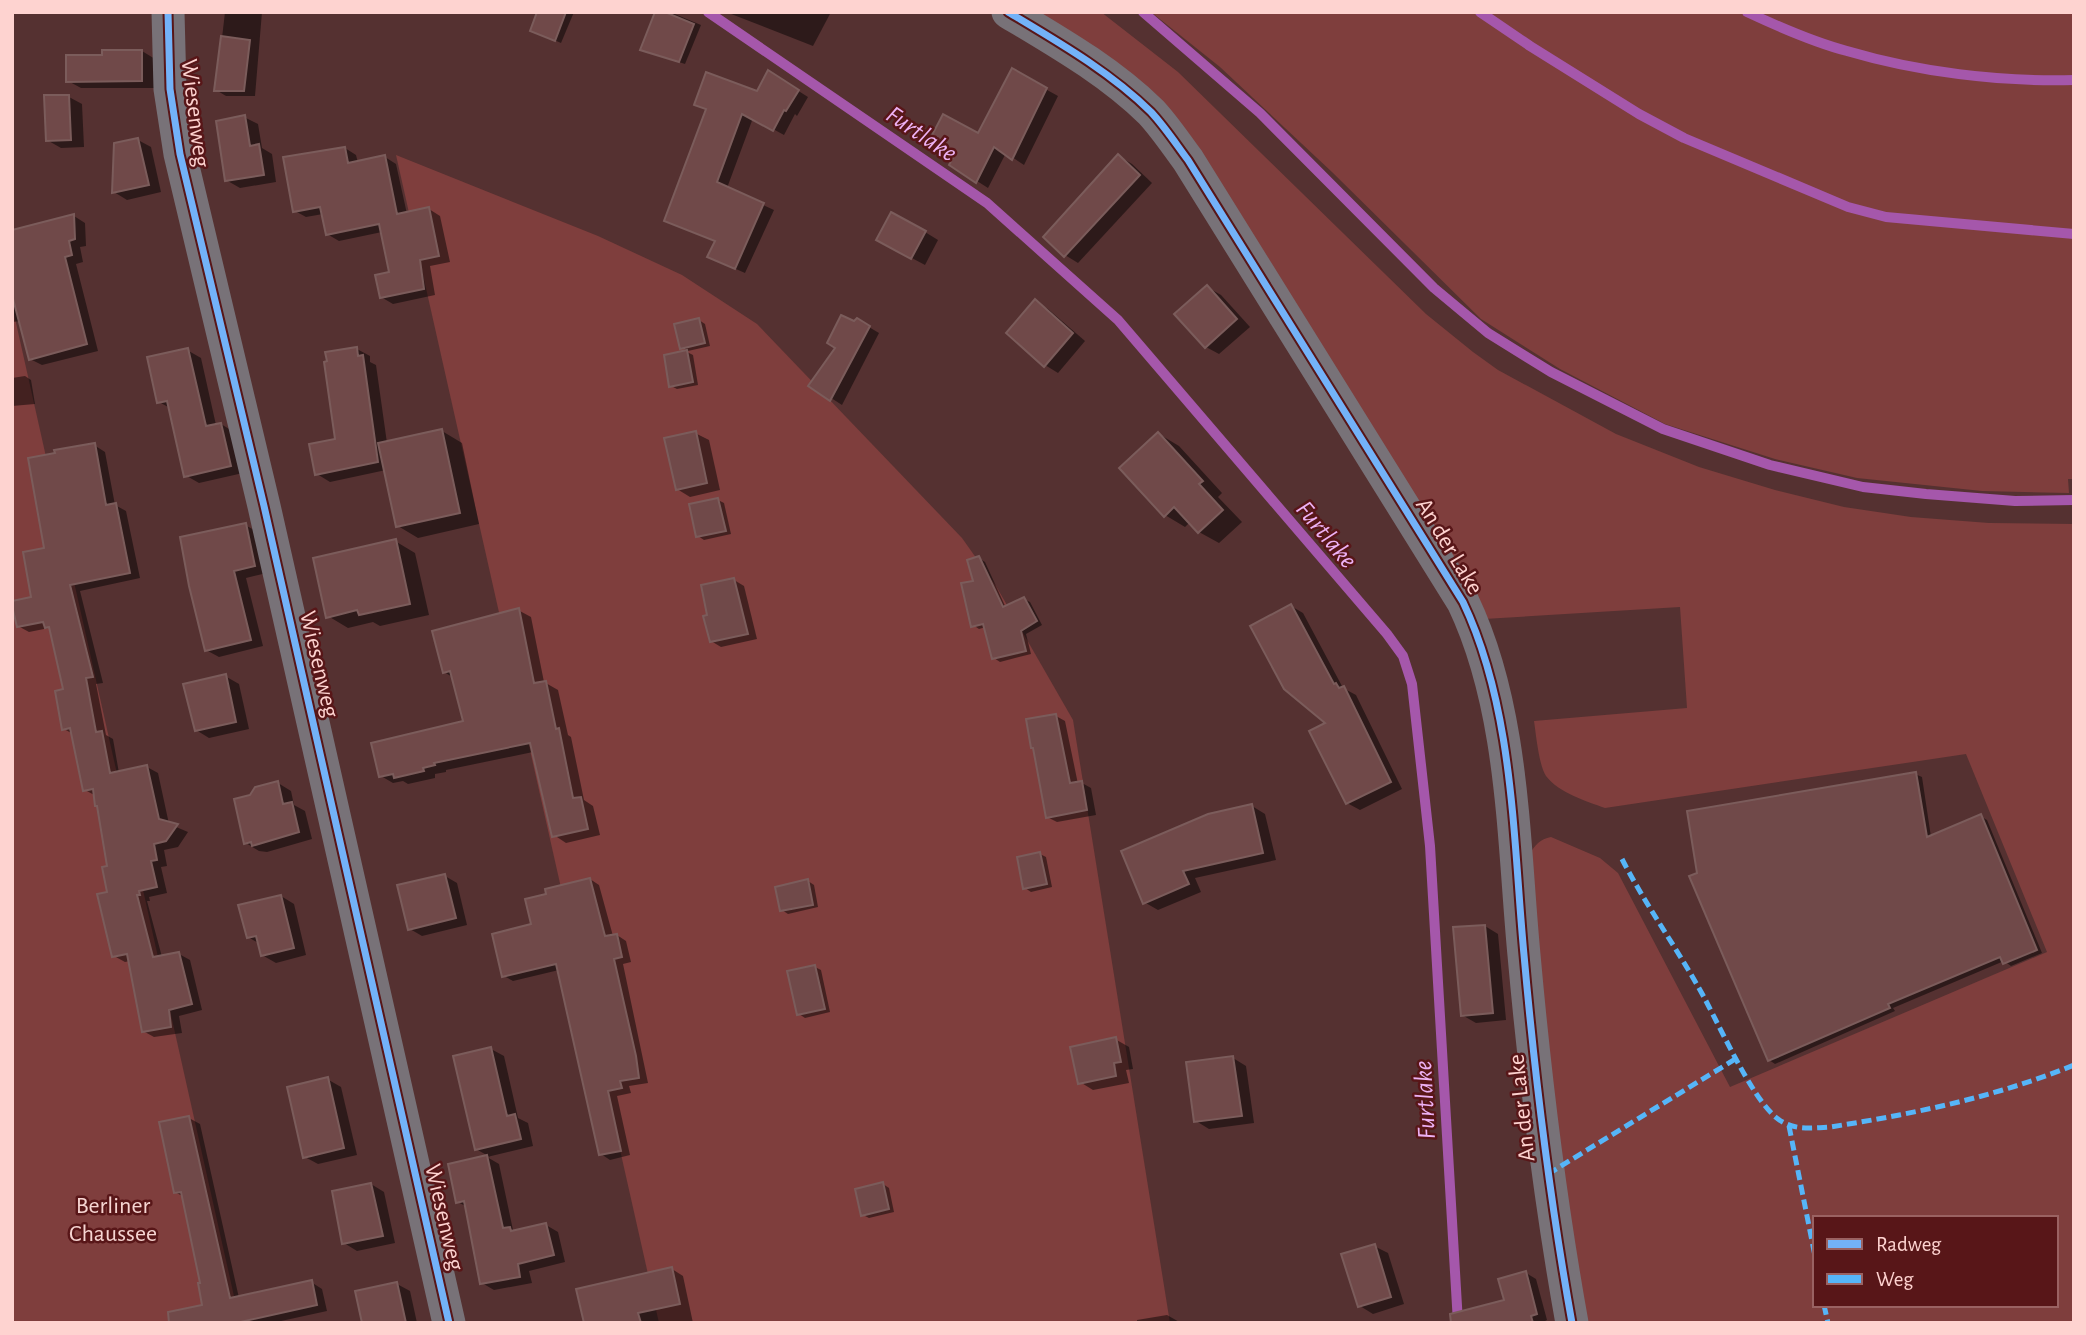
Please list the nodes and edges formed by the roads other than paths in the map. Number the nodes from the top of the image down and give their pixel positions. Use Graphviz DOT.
graph roads {
  1 [pos="168,12"];
  2 [pos="1008,12"];
  3 [pos="449,1323"];
  4 [pos="1572,1323"];
  1 -- 3 [label="street, Wiesenweg"];
  2 -- 4 [label="street, An der Lake"];
}
